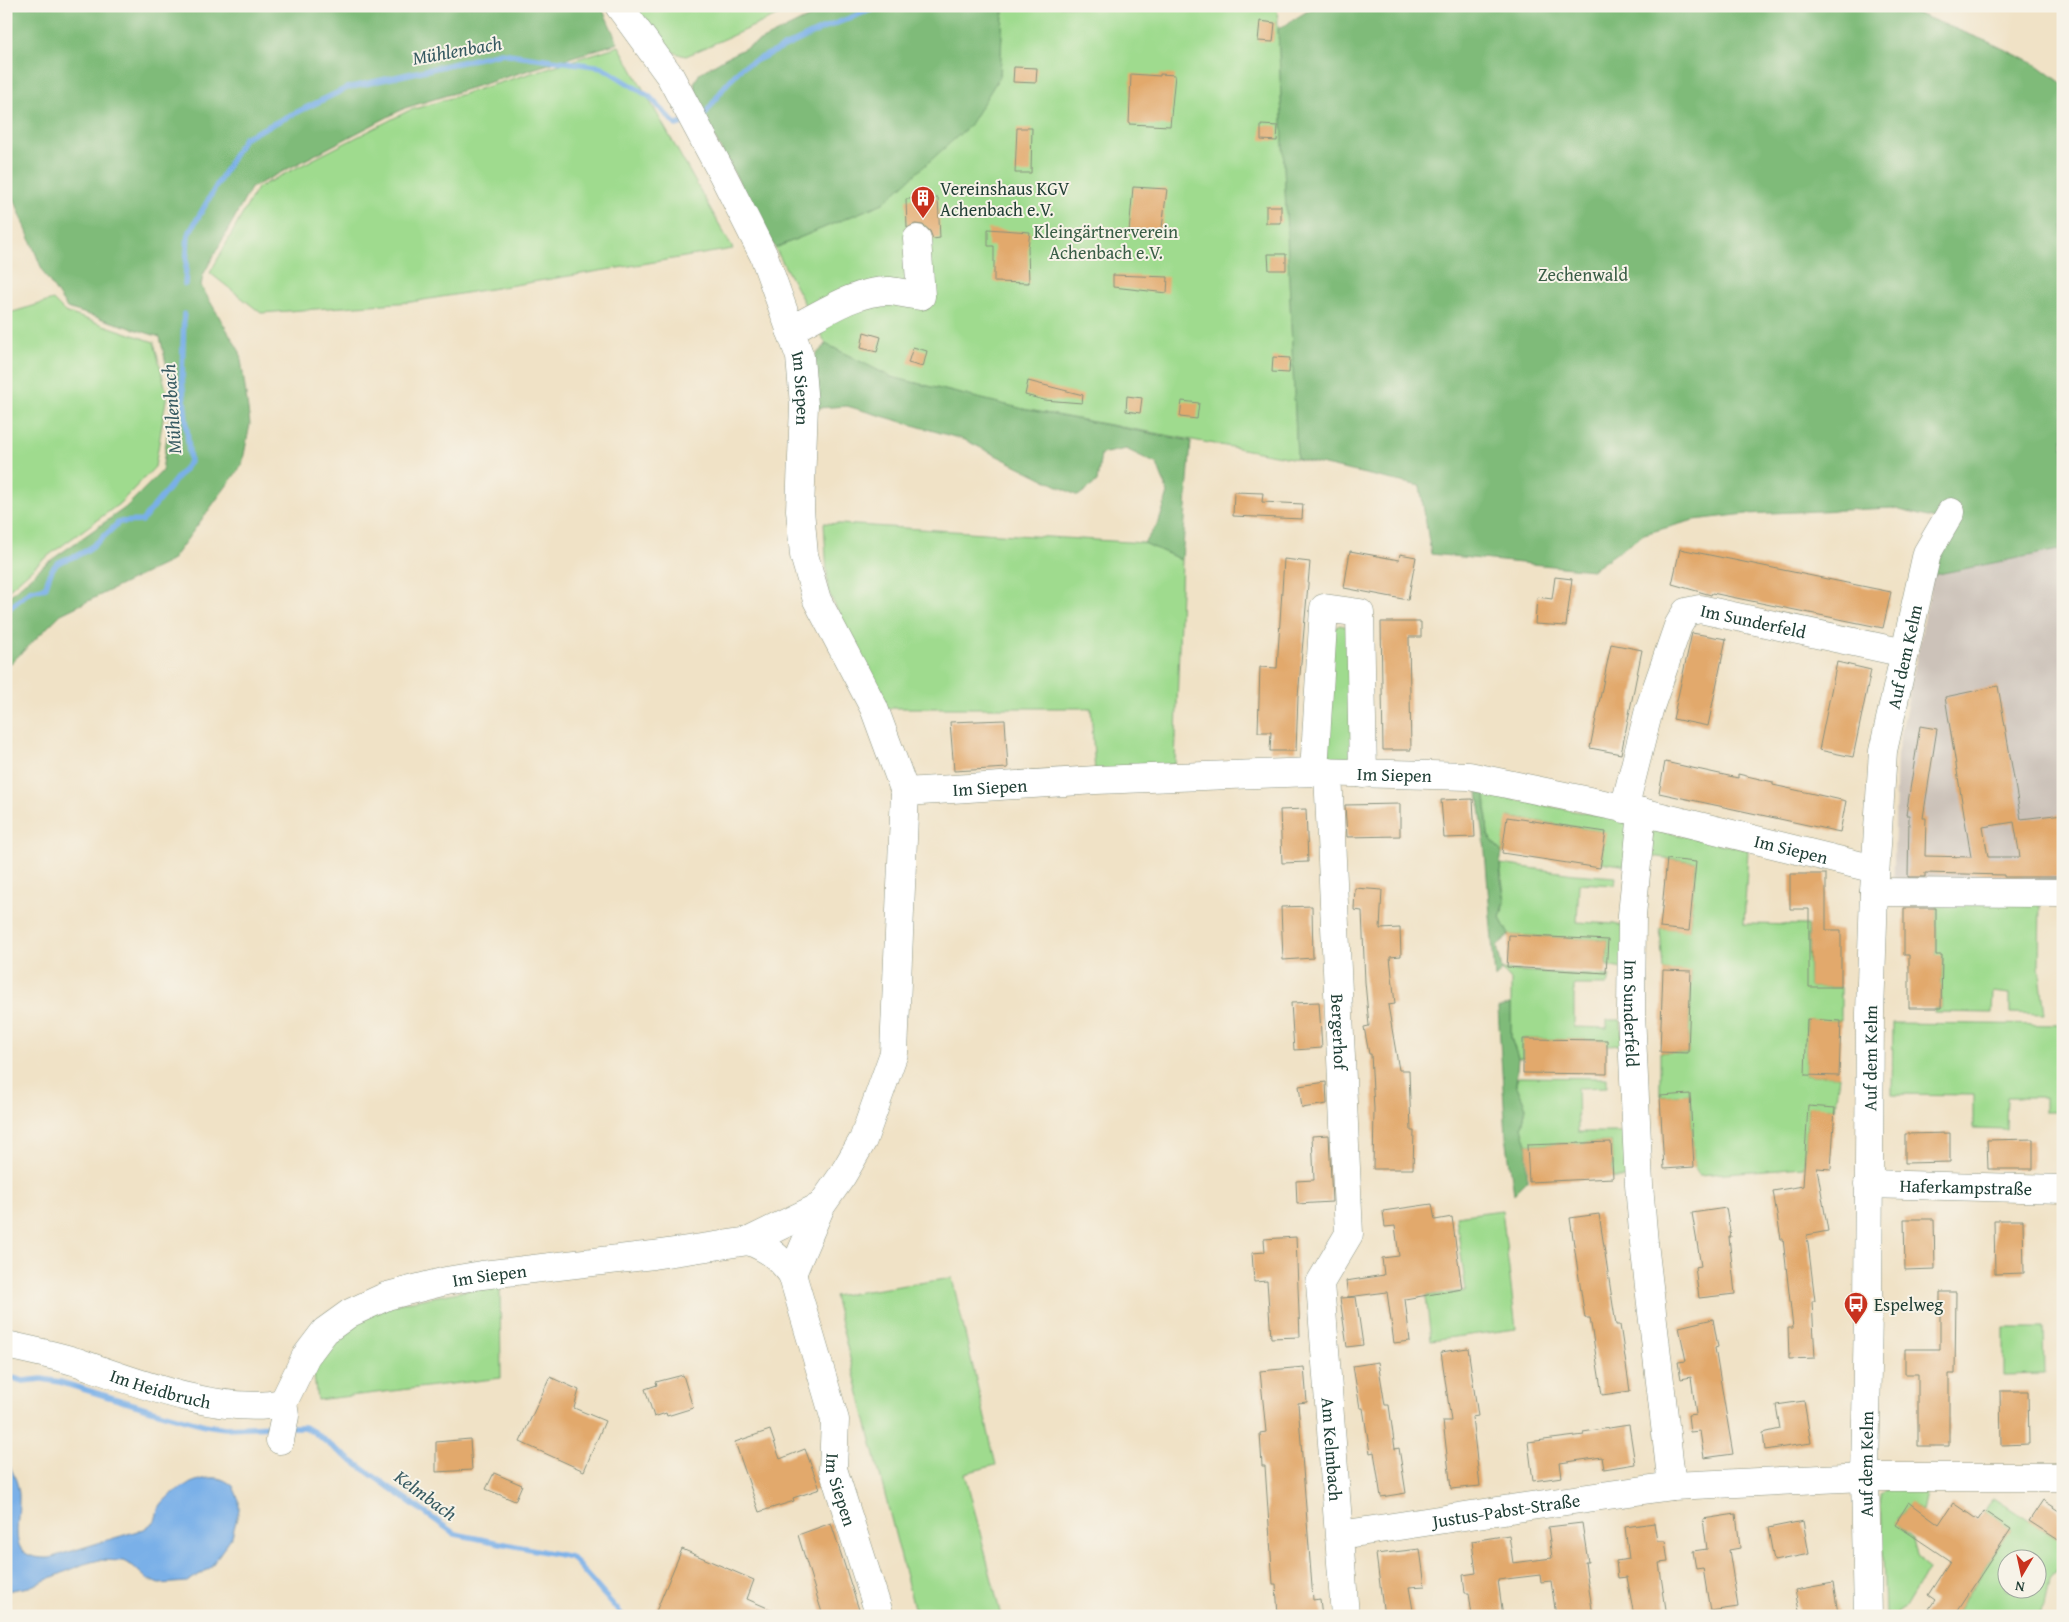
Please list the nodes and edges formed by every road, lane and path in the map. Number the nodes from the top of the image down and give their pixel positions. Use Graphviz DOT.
graph roads {
  1 [pos="619,6"];
  2 [pos="917,239"];
  3 [pos="790,330"];
  4 [pos="1951,512"];
  5 [pos="1905,653"];
  6 [pos="1321,772"];
  7 [pos="1363,774"];
  8 [pos="905,792"];
  9 [pos="1633,810"];
  10 [pos="1874,880"];
  11 [pos="2063,893"];
  12 [pos="1868,1184"];
  13 [pos="2063,1188"];
  14 [pos="821,1206"];
  15 [pos="748,1241"];
  16 [pos="792,1274"];
  17 [pos="1320,1283"];
  18 [pos="6,1345"];
  19 [pos="283,1403"];
  20 [pos="280,1440"];
  21 [pos="1865,1477"];
  22 [pos="2063,1477"];
  23 [pos="1672,1486"];
  24 [pos="1340,1536"];
  25 [pos="880,1616"];
  26 [pos="1346,1616"];
  27 [pos="1868,1616"];
  1 -- 3 [label="street, Im Siepen"];
  2 -- 3 [label="street"];
  3 -- 8 [label="street, Im Siepen"];
  4 -- 5 [label="street, Auf dem Kelm"];
  5 -- 9 [label="street, Im Sunderfeld"];
  5 -- 10 [label="street, Auf dem Kelm"];
  6 -- 7 [label="street, Im Siepen"];
  6 -- 7 [label="street, Bergerhof"];
  6 -- 8 [label="street, Im Siepen"];
  6 -- 17 [label="street, Bergerhof"];
  7 -- 9 [label="street, Im Siepen"];
  8 -- 14 [label="street, Im Siepen"];
  9 -- 10 [label="street, Im Siepen"];
  9 -- 23 [label="street, Im Sunderfeld"];
  10 -- 11 [label="street, Im Siepen"];
  10 -- 12 [label="street, Auf dem Kelm"];
  12 -- 13 [label="street, Haferkampstraße"];
  12 -- 21 [label="street, Auf dem Kelm"];
  14 -- 15 [label="street, Im Siepen"];
  14 -- 16 [label="street, Im Siepen"];
  15 -- 16 [label="street, Im Siepen"];
  15 -- 19 [label="street, Im Siepen"];
  16 -- 25 [label="street, Im Siepen"];
  17 -- 24 [label="street, Am Kelmbach"];
  18 -- 19 [label="street, Im Heidbruch"];
  19 -- 20 [label="street"];
  21 -- 22 [label="street"];
  21 -- 23 [label="street, Justus-Pabst-Straße"];
  21 -- 27 [label="street, Auf dem Kelm"];
  23 -- 24 [label="street, Justus-Pabst-Straße"];
  24 -- 26 [label="street, Am Kelmbach"];
}
